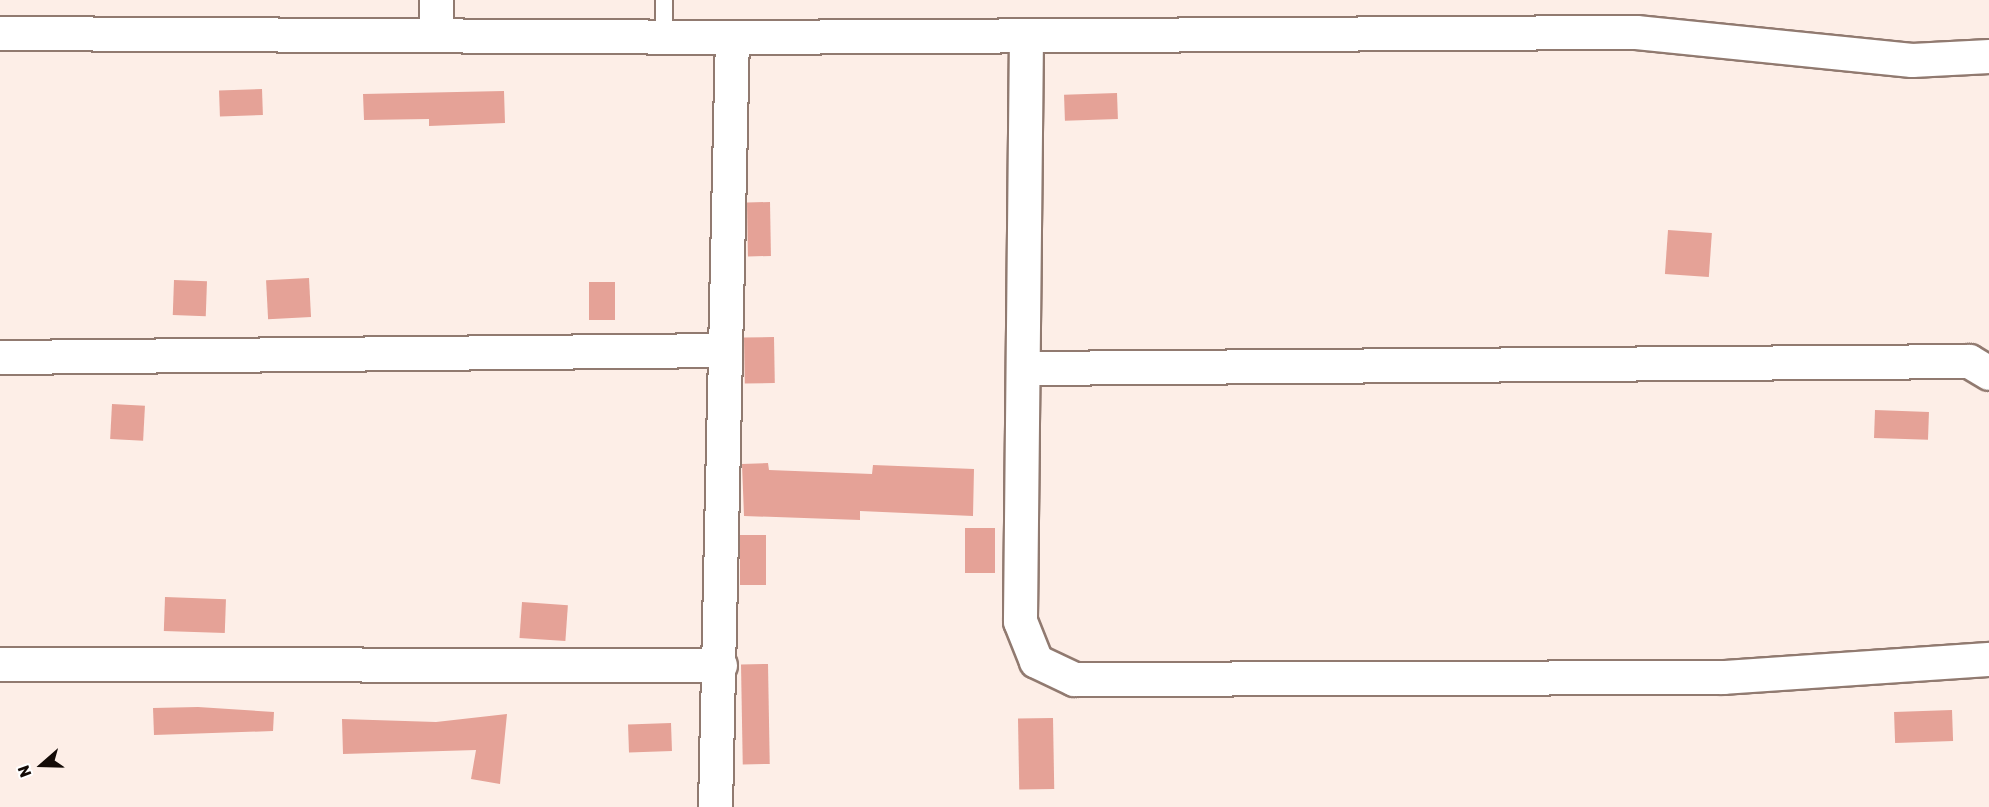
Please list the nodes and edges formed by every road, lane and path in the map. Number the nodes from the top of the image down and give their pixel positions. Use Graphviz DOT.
graph roads {
  1 [pos="436,0"];
  2 [pos="664,0"];
  3 [pos="0,33"];
  4 [pos="436,34"];
  5 [pos="1026,35"];
  6 [pos="664,36"];
  7 [pos="732,37"];
  8 [pos="1989,56"];
  9 [pos="723,350"];
  10 [pos="0,357"];
  11 [pos="1023,368"];
  12 [pos="1989,373"];
  13 [pos="1989,659"];
  14 [pos="0,664"];
  15 [pos="720,665"];
  16 [pos="715,807"];
  1 -- 4 [label="street"];
  2 -- 6 [label="lane"];
  3 -- 4 [label="street"];
  4 -- 6 [label="street"];
  5 -- 7 [label="street"];
  5 -- 8 [label="street"];
  5 -- 11 [label="street"];
  6 -- 7 [label="street"];
  7 -- 9 [label="street"];
  9 -- 10 [label="street"];
  9 -- 15 [label="street"];
  11 -- 12 [label="street"];
  11 -- 13 [label="street"];
  14 -- 15 [label="street"];
  15 -- 16 [label="street"];
}
